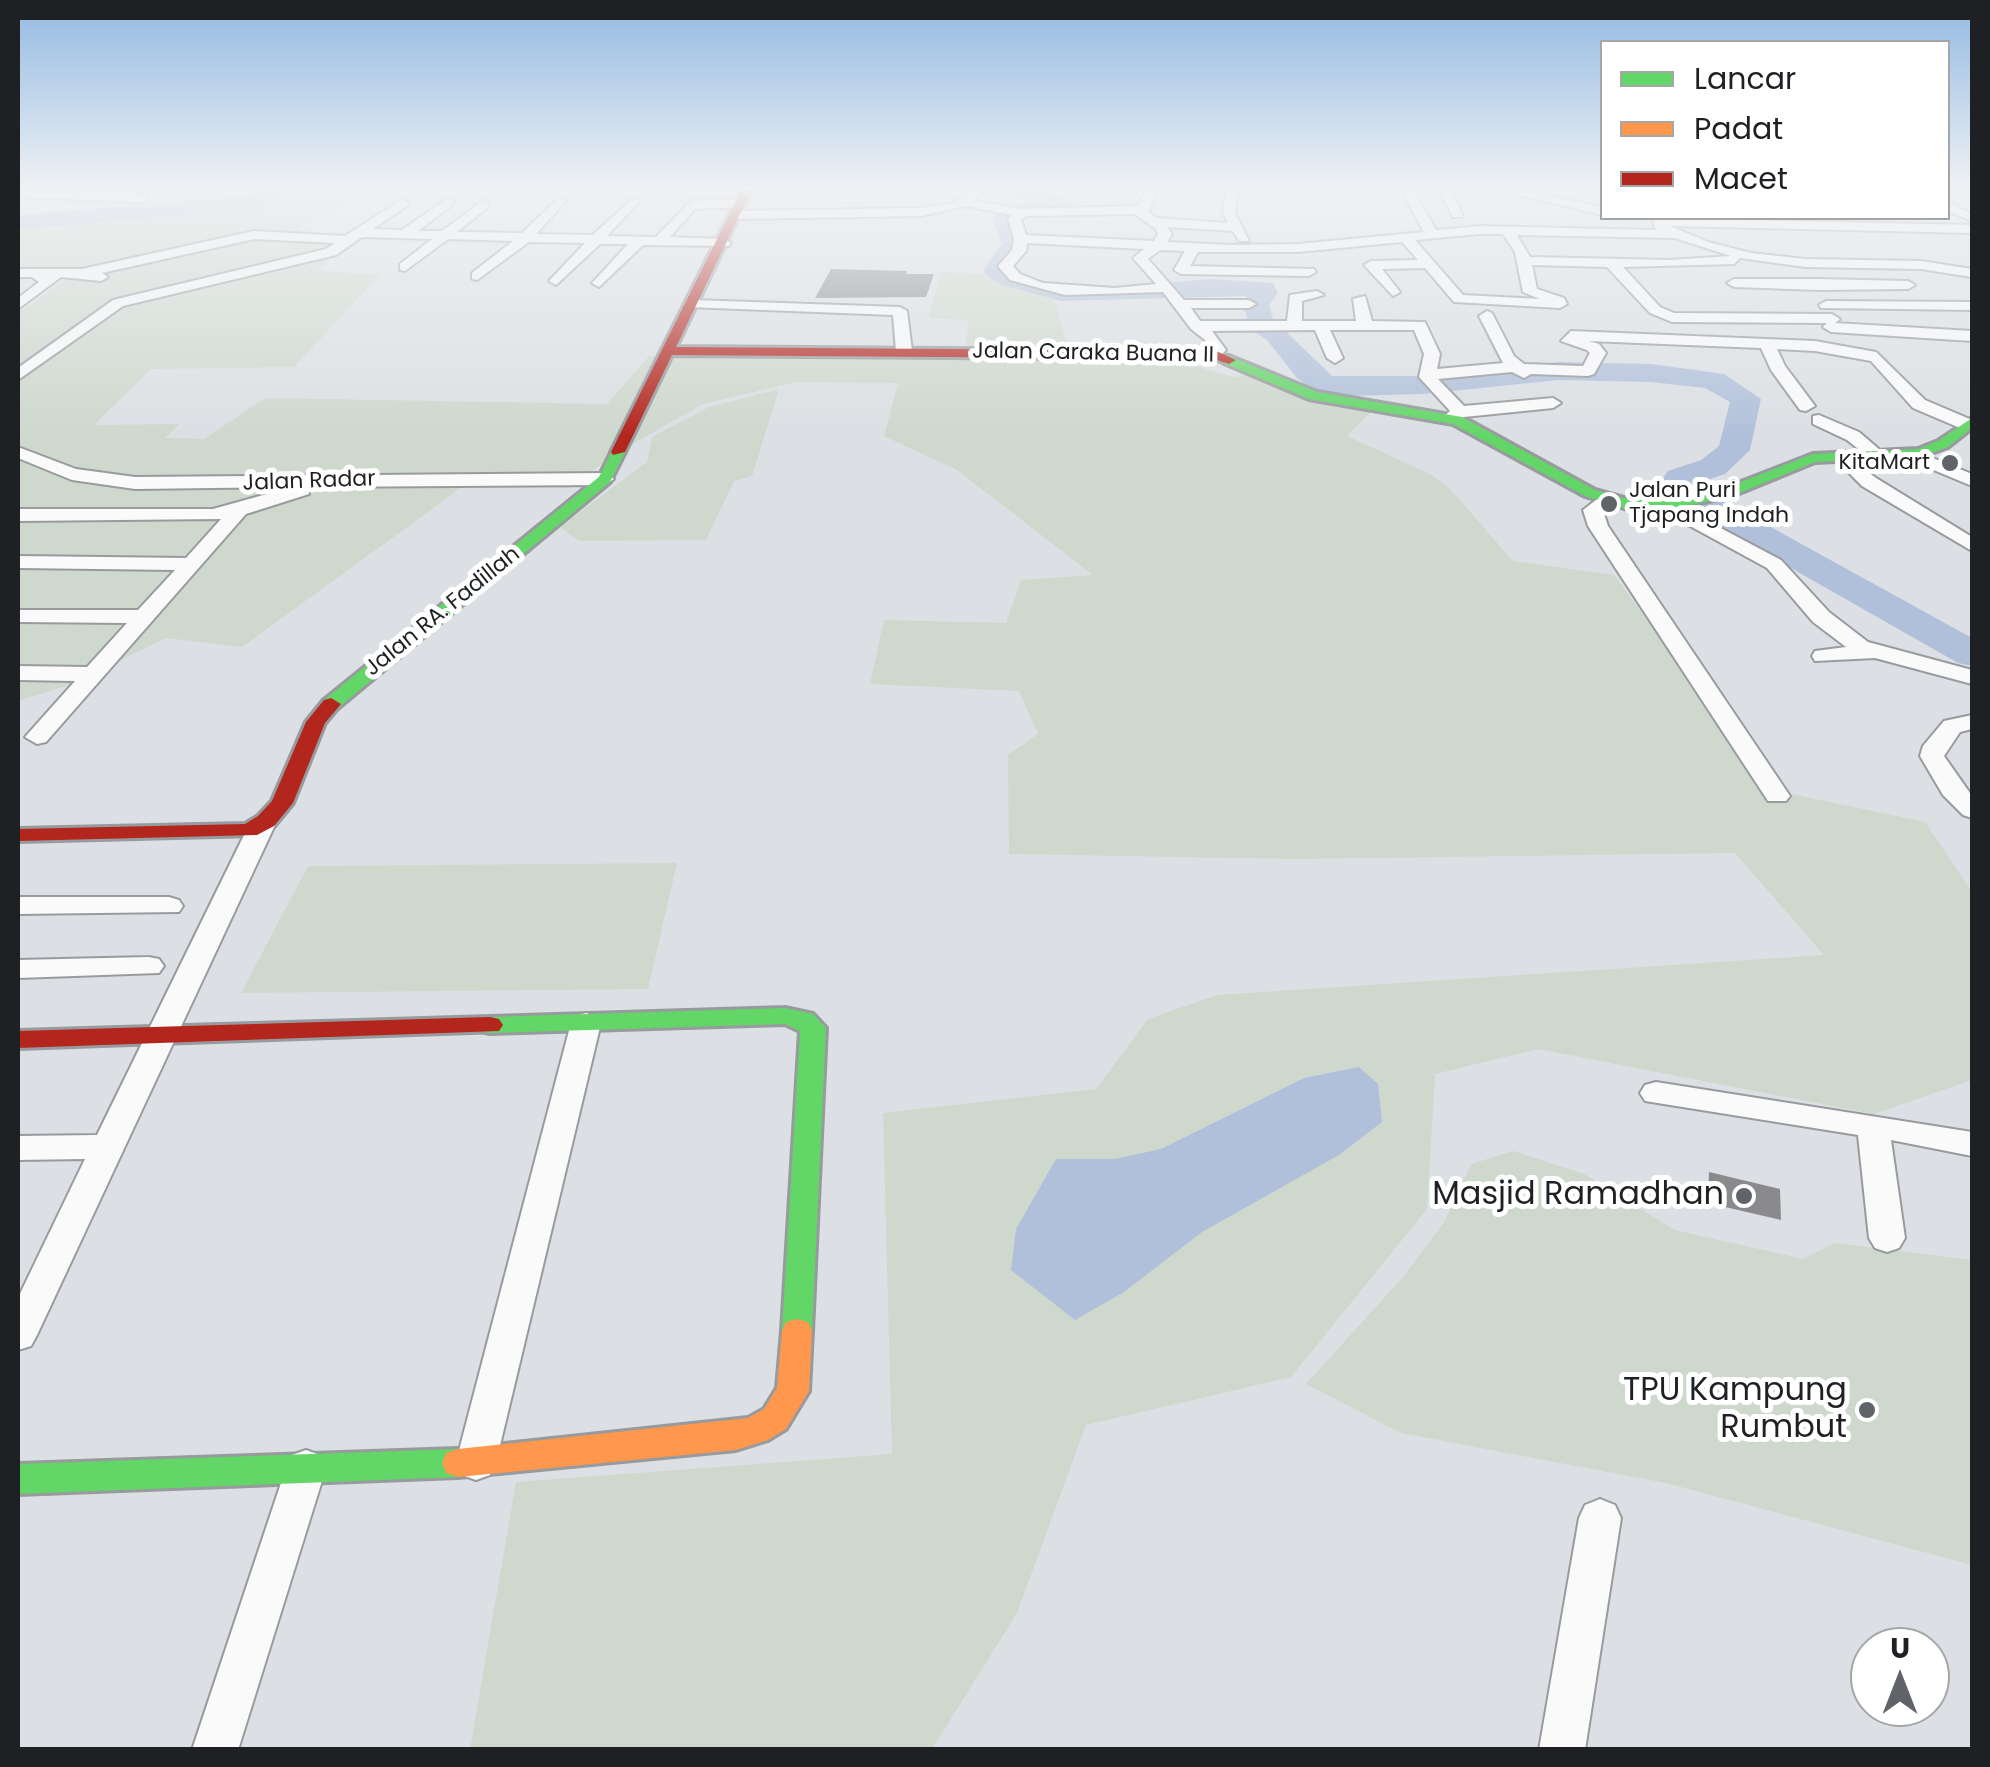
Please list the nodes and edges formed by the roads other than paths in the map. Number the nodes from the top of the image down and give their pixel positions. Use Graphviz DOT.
graph roads {
  1 [pos="89,271"];
  2 [pos="254,271"];
  3 [pos="483,271"];
  4 [pos="565,271"];
  5 [pos="610,271"];
  6 [pos="709,271"];
  7 [pos="1009,271"];
  8 [pos="1152,271"];
  9 [pos="1188,271"];
  10 [pos="1309,271"];
  11 [pos="1376,271"];
  12 [pos="1435,271"];
  13 [pos="1526,271"];
  14 [pos="1619,271"];
  15 [pos="1811,271"];
  16 [pos="1925,271"];
  17 [pos="82,273"];
  18 [pos="18,275"];
  19 [pos="477,276"];
  20 [pos="556,281"];
  21 [pos="1314,282"];
  22 [pos="599,283"];
  23 [pos="1734,283"];
  24 [pos="1819,285"];
  25 [pos="1908,285"];
  26 [pos="1958,290"];
  27 [pos="1394,292"];
  28 [pos="159,293"];
  29 [pos="1171,293"];
  30 [pos="1360,299"];
  31 [pos="693,304"];
  32 [pos="1249,304"];
  33 [pos="18,305"];
  34 [pos="1905,306"];
  35 [pos="1972,306"];
  36 [pos="1486,316"];
  37 [pos="1830,317"];
  38 [pos="1320,325"];
  39 [pos="1196,326"];
  40 [pos="1294,326"];
  41 [pos="1365,326"];
  42 [pos="1940,334"];
  43 [pos="1972,336"];
  44 [pos="1766,343"];
  45 [pos="1826,348"];
  46 [pos="670,350"];
  47 [pos="904,351"];
  48 [pos="1216,355"];
  49 [pos="1335,358"];
  50 [pos="1519,370"];
  51 [pos="18,375"];
  52 [pos="1430,380"];
  53 [pos="1553,403"];
  54 [pos="1456,415"];
  55 [pos="1969,423"];
  56 [pos="18,452"];
  57 [pos="1914,455"];
  58 [pos="1840,456"];
  59 [pos="1878,456"];
  60 [pos="605,479"];
  61 [pos="328,481"];
  62 [pos="1972,481"];
  63 [pos="1605,499"];
  64 [pos="1670,503"];
  65 [pos="238,511"];
  66 [pos="18,515"];
  67 [pos="1970,533"];
  68 [pos="18,562"];
  69 [pos="191,564"];
  70 [pos="18,616"];
  71 [pos="144,616"];
  72 [pos="1871,652"];
  73 [pos="1823,656"];
  74 [pos="18,673"];
  75 [pos="93,674"];
  76 [pos="1972,677"];
  77 [pos="1962,724"];
  78 [pos="37,738"];
  79 [pos="1777,796"];
  80 [pos="1972,810"];
  81 [pos="262,824"];
  82 [pos="18,835"];
  83 [pos="18,906"];
  84 [pos="169,906"];
  85 [pos="149,966"];
  86 [pos="18,969"];
  87 [pos="586,1022"];
  88 [pos="162,1035"];
  89 [pos="18,1040"];
  90 [pos="1656,1093"];
  91 [pos="1874,1126"];
  92 [pos="1972,1144"];
  93 [pos="108,1147"];
  94 [pos="18,1148"];
  95 [pos="1887,1238"];
  96 [pos="18,1335"];
  97 [pos="476,1462"];
  98 [pos="306,1468"];
  99 [pos="18,1479"];
  100 [pos="1600,1518"];
  101 [pos="215,1750"];
  102 [pos="1562,1750"];
  1 -- 17 [label="street"];
  2 -- 28 [label="street"];
  3 -- 19 [label="street"];
  4 -- 20 [label="street"];
  5 -- 22 [label="street"];
  6 -- 31 [label="street, Jalan RA. Fadillah"];
  7 -- 29 [label="street"];
  8 -- 29 [label="street"];
  9 -- 21 [label="street"];
  10 -- 21 [label="street"];
  11 -- 27 [label="street"];
  12 -- 13 [label="street"];
  14 -- 37 [label="street"];
  15 -- 24 [label="street"];
  16 -- 26 [label="street"];
  17 -- 18 [label="street"];
  17 -- 28 [label="street"];
  18 -- 33 [label="street"];
  21 -- 40 [label="street"];
  23 -- 24 [label="street"];
  24 -- 25 [label="street"];
  24 -- 37 [label="street"];
  28 -- 51 [label="street"];
  29 -- 32 [label="street"];
  29 -- 39 [label="street"];
  30 -- 41 [label="street"];
  31 -- 46 [label="street, Jalan RA. Fadillah"];
  31 -- 47 [label="street"];
  34 -- 35 [label="street"];
  34 -- 37 [label="street"];
  34 -- 42 [label="street"];
  36 -- 50 [label="street"];
  37 -- 42 [label="street"];
  37 -- 45 [label="street"];
  38 -- 40 [label="street"];
  38 -- 41 [label="street"];
  38 -- 49 [label="street"];
  39 -- 40 [label="street"];
  39 -- 48 [label="street"];
  41 -- 52 [label="street"];
  42 -- 43 [label="street"];
  44 -- 45 [label="street"];
  44 -- 50 [label="street"];
  44 -- 59 [label="street"];
  45 -- 55 [label="street"];
  46 -- 47 [label="street, Jalan Caraka Buana II"];
  46 -- 60 [label="street, Jalan RA. Fadillah"];
  47 -- 48 [label="street, Jalan Caraka Buana II"];
  48 -- 54 [label="street, Jalan Caraka Buana II"];
  50 -- 52 [label="street"];
  52 -- 54 [label="street"];
  53 -- 54 [label="street"];
  54 -- 63 [label="street, Jalan Caraka Buana II"];
  55 -- 57 [label="street"];
  56 -- 61 [label="street, Jalan Radar"];
  57 -- 59 [label="street"];
  57 -- 62 [label="street"];
  58 -- 59 [label="street"];
  58 -- 64 [label="street"];
  58 -- 67 [label="street"];
  60 -- 61 [label="street, Jalan Radar"];
  60 -- 81 [label="street, Jalan RA. Fadillah"];
  61 -- 65 [label="street"];
  63 -- 64 [label="street"];
  63 -- 79 [label="street"];
  64 -- 72 [label="street"];
  65 -- 66 [label="street"];
  65 -- 69 [label="street"];
  68 -- 69 [label="street"];
  69 -- 71 [label="street"];
  70 -- 71 [label="street"];
  71 -- 75 [label="street"];
  72 -- 73 [label="street"];
  72 -- 76 [label="street"];
  74 -- 75 [label="street"];
  75 -- 78 [label="street"];
  77 -- 80 [label="street"];
  81 -- 82 [label="street"];
  81 -- 88 [label="street"];
  83 -- 84 [label="street"];
  85 -- 86 [label="street"];
  87 -- 88 [label="street"];
  87 -- 97 [label="street"];
  87 -- 97 [label="street"];
  88 -- 89 [label="street"];
  88 -- 93 [label="street"];
  90 -- 91 [label="street"];
  91 -- 92 [label="street"];
  91 -- 95 [label="street"];
  93 -- 94 [label="street"];
  93 -- 96 [label="street"];
  97 -- 98 [label="street"];
  98 -- 99 [label="street"];
  98 -- 101 [label="street"];
  100 -- 102 [label="street"];
}
